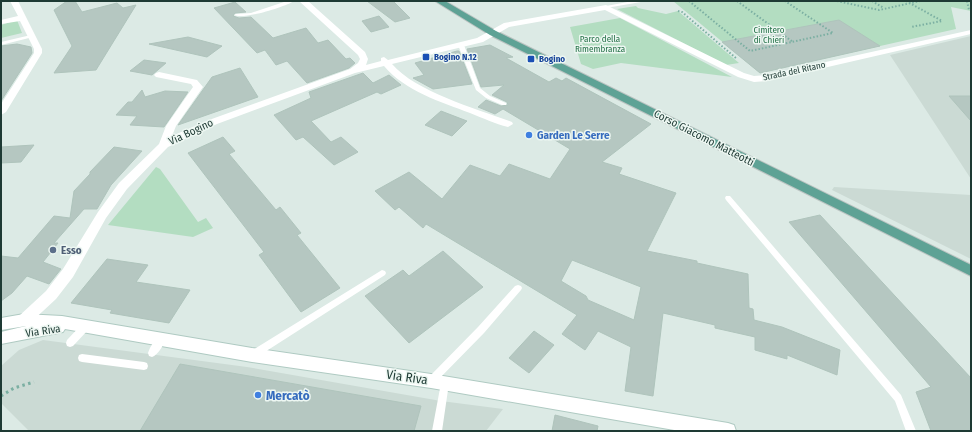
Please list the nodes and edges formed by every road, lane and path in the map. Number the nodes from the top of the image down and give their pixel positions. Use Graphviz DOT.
graph roads {
  1 [pos="14,1"];
  2 [pos="292,1"];
  3 [pos="303,1"];
  4 [pos="440,1"];
  5 [pos="641,1"];
  6 [pos="689,1"];
  7 [pos="737,1"];
  8 [pos="785,1"];
  9 [pos="837,1"];
  10 [pos="872,1"];
  11 [pos="906,1"];
  12 [pos="920,1"];
  13 [pos="967,1"];
  14 [pos="909,3"];
  15 [pos="605,4"];
  16 [pos="884,8"];
  17 [pos="969,10"];
  18 [pos="678,11"];
  19 [pos="236,15"];
  20 [pos="22,18"];
  21 [pos="1,22"];
  22 [pos="911,27"];
  23 [pos="971,32"];
  24 [pos="493,33"];
  25 [pos="31,36"];
  26 [pos="793,42"];
  27 [pos="1,44"];
  28 [pos="461,45"];
  29 [pos="362,54"];
  30 [pos="385,62"];
  31 [pos="724,67"];
  32 [pos="352,71"];
  33 [pos="159,75"];
  34 [pos="504,104"];
  35 [pos="1,112"];
  36 [pos="508,124"];
  37 [pos="164,145"];
  38 [pos="728,198"];
  39 [pos="971,271"];
  40 [pos="382,273"];
  41 [pos="518,288"];
  42 [pos="1,324"];
  43 [pos="27,326"];
  44 [pos="85,327"];
  45 [pos="1,331"];
  46 [pos="1,338"];
  47 [pos="161,340"];
  48 [pos="70,343"];
  49 [pos="1,347"];
  50 [pos="152,353"];
  51 [pos="252,355"];
  52 [pos="82,358"];
  53 [pos="144,366"];
  54 [pos="34,382"];
  55 [pos="438,382"];
  56 [pos="1,396"];
  57 [pos="722,430"];
  58 [pos="437,431"];
  59 [pos="911,431"];
  1 -- 20 [label="street"];
  2 -- 19 [label="lane"];
  3 -- 29 [label="street"];
  4 -- 24 [label="main road, Corso Giacomo Matteotti"];
  5 -- 15 [label="lane"];
  6 -- 26 [label="path"];
  7 -- 26 [label="path"];
  8 -- 26 [label="path"];
  9 -- 16 [label="path"];
  10 -- 16 [label="path"];
  11 -- 14 [label="path"];
  12 -- 14 [label="path"];
  13 -- 17 [label="path"];
  14 -- 16 [label="path"];
  14 -- 22 [label="path"];
  15 -- 24 [label="street, Via Bogino"];
  15 -- 31 [label="street, Strada del Ritano"];
  18 -- 31 [label="path"];
  20 -- 21 [label="street"];
  20 -- 25 [label="street"];
  23 -- 31 [label="street, Strada del Ritano"];
  24 -- 28 [label="street, Via Bogino"];
  24 -- 39 [label="main road, Corso Giacomo Matteotti"];
  25 -- 27 [label="lane"];
  25 -- 35 [label="street"];
  28 -- 30 [label="street, Via Bogino"];
  28 -- 34 [label="lane"];
  29 -- 30 [label="street"];
  29 -- 32 [label="street"];
  30 -- 32 [label="street, Via Bogino"];
  30 -- 36 [label="street"];
  32 -- 37 [label="street, Via Bogino"];
  33 -- 37 [label="street"];
  37 -- 43 [label="street, Via Bogino"];
  38 -- 59 [label="lane"];
  40 -- 51 [label="lane"];
  41 -- 55 [label="lane"];
  42 -- 43 [label="street, Via Riva"];
  43 -- 44 [label="street, Via Riva"];
  43 -- 45 [label="street, Via Riva"];
  43 -- 46 [label="street, Via Riva"];
  43 -- 49 [label="street"];
  44 -- 47 [label="street, Via Riva"];
  44 -- 48 [label="lane"];
  47 -- 50 [label="lane"];
  47 -- 51 [label="street, Via Riva"];
  51 -- 55 [label="street, Via Riva"];
  52 -- 53 [label="lane"];
  54 -- 56 [label="path"];
  55 -- 57 [label="street, Via Riva"];
  55 -- 58 [label="lane"];
}
